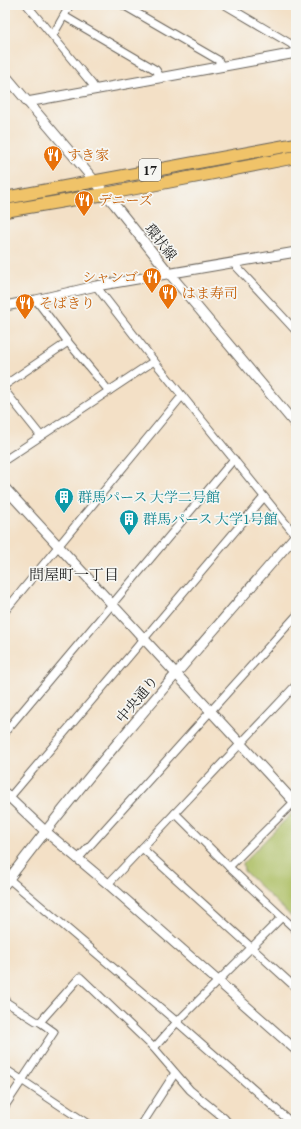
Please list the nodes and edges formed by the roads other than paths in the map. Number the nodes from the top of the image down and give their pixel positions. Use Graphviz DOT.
graph roads {
  1 [pos="27,5"];
  2 [pos="70,5"];
  3 [pos="123,5"];
  4 [pos="225,5"];
  5 [pos="64,16"];
  6 [pos="53,35"];
  7 [pos="296,49"];
  8 [pos="296,53"];
  9 [pos="222,67"];
  10 [pos="5,75"];
  11 [pos="161,78"];
  12 [pos="96,90"];
  13 [pos="27,102"];
  14 [pos="296,144"];
  15 [pos="296,157"];
  16 [pos="94,180"];
  17 [pos="105,194"];
  18 [pos="5,198"];
  19 [pos="5,211"];
  20 [pos="296,252"];
  21 [pos="234,264"];
  22 [pos="168,274"];
  23 [pos="96,286"];
  24 [pos="36,300"];
  25 [pos="5,306"];
  26 [pos="296,331"];
  27 [pos="68,342"];
  28 [pos="154,361"];
  29 [pos="5,386"];
  30 [pos="5,391"];
  31 [pos="109,391"];
  32 [pos="182,396"];
  33 [pos="296,425"];
  34 [pos="41,436"];
  35 [pos="234,459"];
  36 [pos="5,460"];
  37 [pos="5,488"];
  38 [pos="264,497"];
  39 [pos="296,536"];
  40 [pos="58,547"];
  41 [pos="112,604"];
  42 [pos="5,611"];
  43 [pos="296,616"];
  44 [pos="144,638"];
  45 [pos="175,674"];
  46 [pos="296,685"];
  47 [pos="211,711"];
  48 [pos="5,732"];
  49 [pos="241,743"];
  50 [pos="8,795"];
  51 [pos="295,803"];
  52 [pos="175,813"];
  53 [pos="45,831"];
  54 [pos="142,848"];
  55 [pos="78,859"];
  56 [pos="229,867"];
  57 [pos="7,881"];
  58 [pos="108,884"];
  59 [pos="282,917"];
  60 [pos="296,930"];
  61 [pos="252,947"];
  62 [pos="218,980"];
  63 [pos="296,988"];
  64 [pos="5,998"];
  65 [pos="40,1022"];
  66 [pos="177,1022"];
  67 [pos="154,1048"];
  68 [pos="296,1050"];
  69 [pos="5,1069"];
  70 [pos="175,1073"];
  71 [pos="22,1081"];
  72 [pos="5,1106"];
  73 [pos="88,1124"];
  74 [pos="142,1124"];
  75 [pos="229,1124"];
  76 [pos="293,1124"];
  1 -- 6 [label="street"];
  2 -- 5 [label="street"];
  3 -- 9 [label="street"];
  4 -- 7 [label="street"];
  5 -- 6 [label="street"];
  5 -- 11 [label="street"];
  6 -- 12 [label="street"];
  8 -- 9 [label="street"];
  9 -- 11 [label="street"];
  10 -- 13 [label="street, 環状線"];
  11 -- 12 [label="street"];
  12 -- 13 [label="street"];
  13 -- 16 [label="street, 環状線"];
  14 -- 16 [label="highway, 17"];
  15 -- 17 [label="highway, 17"];
  16 -- 17 [label="street, 環状線"];
  16 -- 18 [label="highway, 17"];
  17 -- 19 [label="highway, 17"];
  17 -- 22 [label="street, 環状線"];
  20 -- 21 [label="street"];
  21 -- 22 [label="street"];
  21 -- 26 [label="street"];
  22 -- 23 [label="street"];
  22 -- 33 [label="street, 環状線"];
  23 -- 24 [label="street"];
  23 -- 28 [label="street"];
  24 -- 25 [label="street"];
  24 -- 27 [label="street"];
  27 -- 29 [label="street"];
  27 -- 31 [label="street"];
  28 -- 31 [label="street"];
  28 -- 32 [label="street"];
  30 -- 34 [label="street"];
  31 -- 34 [label="street"];
  32 -- 35 [label="street"];
  32 -- 40 [label="street"];
  34 -- 36 [label="street"];
  35 -- 38 [label="street"];
  35 -- 41 [label="street"];
  37 -- 40 [label="street"];
  38 -- 39 [label="street"];
  38 -- 44 [label="street"];
  39 -- 45 [label="street, 中央通り"];
  40 -- 41 [label="street"];
  40 -- 42 [label="street"];
  41 -- 44 [label="street"];
  41 -- 48 [label="street"];
  43 -- 47 [label="street"];
  44 -- 45 [label="street"];
  44 -- 50 [label="street"];
  45 -- 47 [label="street"];
  45 -- 53 [label="street, 中央通り"];
  46 -- 49 [label="street"];
  47 -- 49 [label="street"];
  47 -- 55 [label="street"];
  49 -- 51 [label="street"];
  49 -- 52 [label="street"];
  50 -- 53 [label="street"];
  51 -- 56 [label="street"];
  52 -- 54 [label="street"];
  52 -- 56 [label="street"];
  53 -- 55 [label="street"];
  53 -- 57 [label="street, 中央通り"];
  54 -- 58 [label="street"];
  54 -- 61 [label="street"];
  55 -- 58 [label="street"];
  56 -- 59 [label="street"];
  57 -- 66 [label="street"];
  58 -- 62 [label="street"];
  59 -- 60 [label="street"];
  59 -- 61 [label="street"];
  61 -- 62 [label="street"];
  61 -- 63 [label="street"];
  62 -- 66 [label="street"];
  62 -- 68 [label="street"];
  64 -- 65 [label="street"];
  65 -- 67 [label="street"];
  65 -- 71 [label="street"];
  66 -- 67 [label="street"];
  66 -- 76 [label="street"];
  67 -- 70 [label="street"];
  69 -- 71 [label="street"];
  70 -- 74 [label="street"];
  70 -- 75 [label="street"];
  71 -- 72 [label="street"];
  71 -- 73 [label="street"];
}
